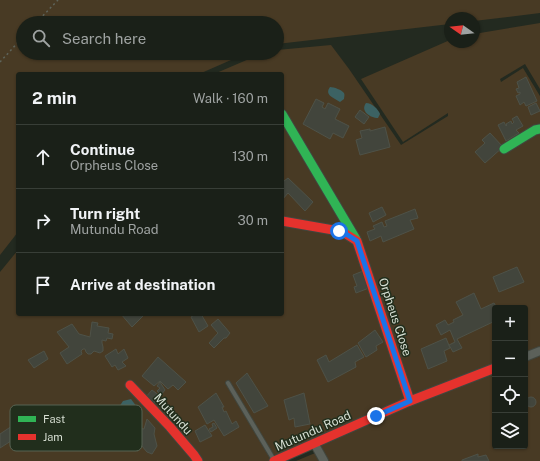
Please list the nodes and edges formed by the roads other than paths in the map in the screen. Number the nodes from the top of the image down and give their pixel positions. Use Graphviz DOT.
graph roads {
  1 [pos="284,117"];
  2 [pos="540,129"];
  3 [pos="504,149"];
  4 [pos="284,221"];
  5 [pos="357,241"];
  6 [pos="540,351"];
  7 [pos="528,356"];
  8 [pos="492,369"];
  9 [pos="228,383"];
  10 [pos="130,385"];
  11 [pos="410,401"];
  12 [pos="314,443"];
  13 [pos="198,461"];
  14 [pos="274,461"];
  15 [pos="324,461"];
  1 -- 5 [label="street, Orpheus Close"];
  2 -- 3 [label="street"];
  4 -- 5 [label="street"];
  5 -- 11 [label="street, Orpheus Close"];
  6 -- 7 [label="street"];
  8 -- 11 [label="street, Mutundu Road"];
  9 -- 14 [label="lane"];
  10 -- 13 [label="street, Mutundu"];
  11 -- 12 [label="street, Mutundu Road"];
  12 -- 14 [label="street, Mutundu Road"];
  12 -- 15 [label="street"];
}
